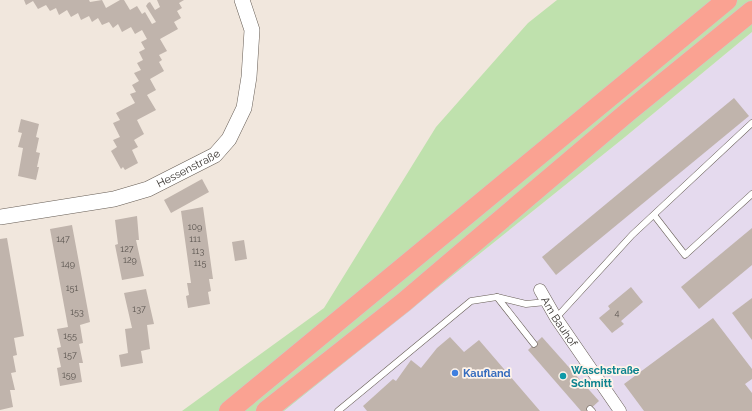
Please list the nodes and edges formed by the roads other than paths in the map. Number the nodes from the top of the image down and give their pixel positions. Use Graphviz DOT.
graph roads {
  1 [pos="242,0"];
  2 [pos="727,0"];
  3 [pos="752,11"];
  4 [pos="752,123"];
  5 [pos="752,194"];
  6 [pos="654,215"];
  7 [pos="0,217"];
  8 [pos="540,290"];
  9 [pos="497,297"];
  10 [pos="546,302"];
  11 [pos="556,318"];
  12 [pos="534,344"];
  13 [pos="229,411"];
  14 [pos="266,411"];
  15 [pos="338,411"];
  16 [pos="620,411"];
  1 -- 7 [label="street, Hessenstraße"];
  2 -- 13 [label="highway"];
  3 -- 14 [label="highway"];
  4 -- 6 [label="lane"];
  5 -- 6 [label="lane"];
  6 -- 11 [label="lane"];
  8 -- 10 [label="street, Am Bauhof"];
  9 -- 10 [label="lane"];
  9 -- 12 [label="lane"];
  9 -- 15 [label="lane"];
  10 -- 11 [label="street, Am Bauhof"];
  11 -- 16 [label="street, Am Bauhof"];
}
